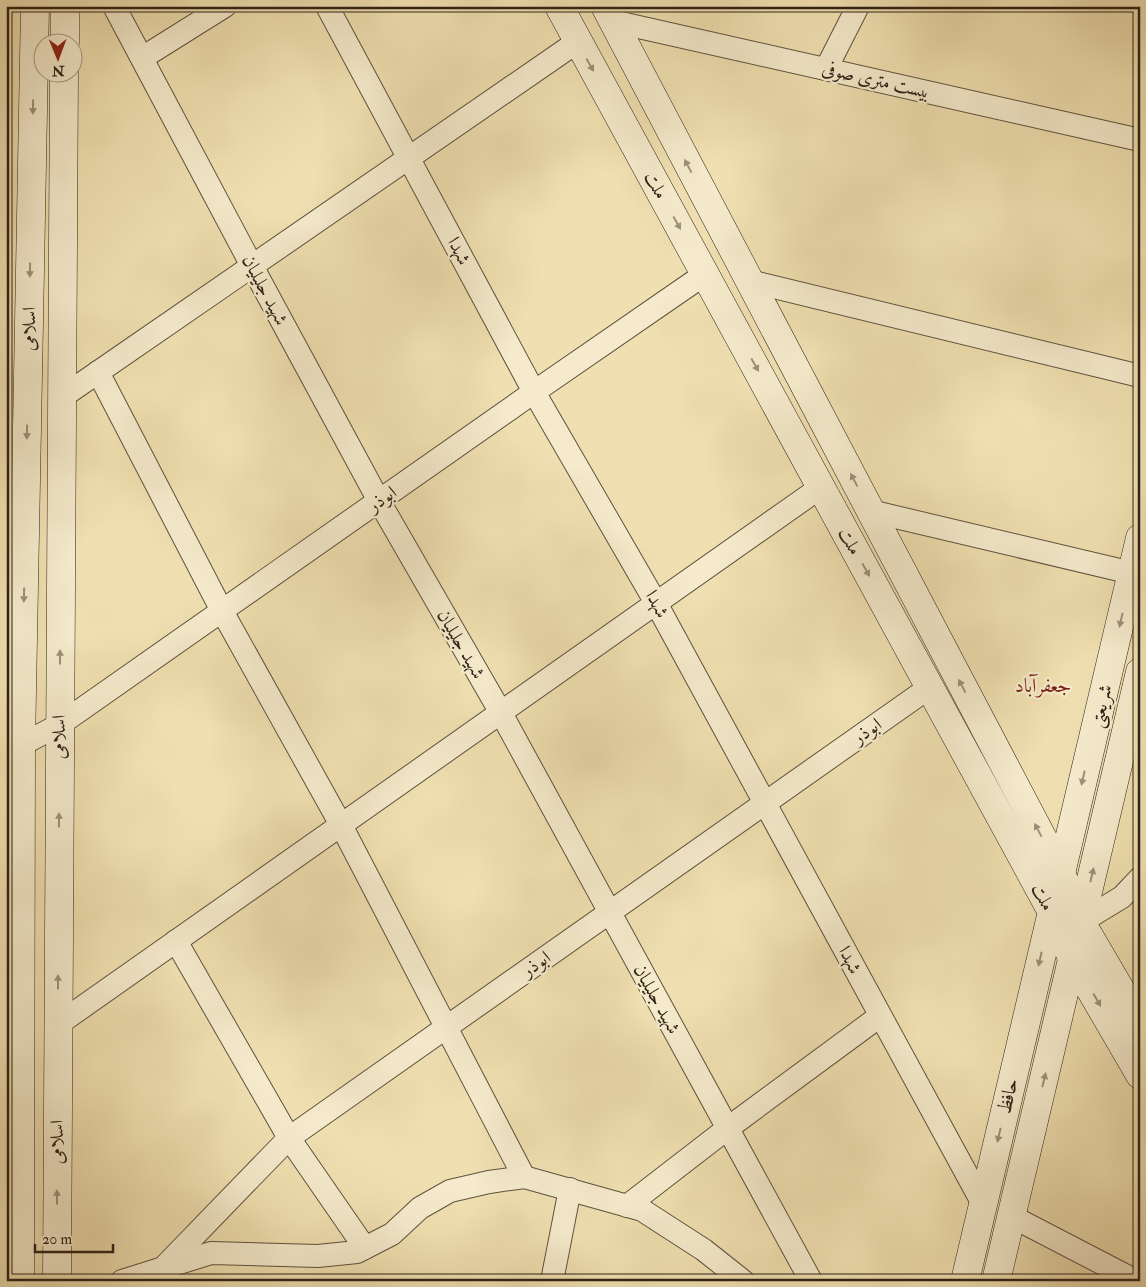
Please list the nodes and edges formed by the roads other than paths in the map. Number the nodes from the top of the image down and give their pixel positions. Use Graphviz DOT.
graph roads {
  1 [pos="35,6"];
  2 [pos="65,6"];
  3 [pos="114,6"];
  4 [pos="225,6"];
  5 [pos="327,6"];
  6 [pos="559,6"];
  7 [pos="858,6"];
  8 [pos="609,14"];
  9 [pos="65,32"];
  10 [pos="577,42"];
  11 [pos="142,58"];
  12 [pos="826,69"];
  13 [pos="64,82"];
  14 [pos="1140,140"];
  15 [pos="408,158"];
  16 [pos="252,266"];
  17 [pos="705,274"];
  18 [pos="749,281"];
  19 [pos="98,372"];
  20 [pos="1140,376"];
  21 [pos="534,392"];
  22 [pos="62,397"];
  23 [pos="821,487"];
  24 [pos="379,501"];
  25 [pos="870,511"];
  26 [pos="1140,538"];
  27 [pos="1132,573"];
  28 [pos="656,603"];
  29 [pos="222,611"];
  30 [pos="1140,672"];
  31 [pos="930,687"];
  32 [pos="501,713"];
  33 [pos="59,725"];
  34 [pos="14,745"];
  35 [pos="765,803"];
  36 [pos="341,825"];
  37 [pos="1061,873"];
  38 [pos="1140,878"];
  39 [pos="610,912"];
  40 [pos="1052,912"];
  41 [pos="1081,922"];
  42 [pos="176,941"];
  43 [pos="1072,958"];
  44 [pos="880,1016"];
  45 [pos="1132,1019"];
  46 [pos="57,1025"];
  47 [pos="446,1027"];
  48 [pos="1140,1075"];
  49 [pos="728,1128"];
  50 [pos="289,1138"];
  51 [pos="524,1177"];
  52 [pos="570,1190"];
  53 [pos="983,1204"];
  54 [pos="627,1206"];
  55 [pos="1012,1216"];
  56 [pos="365,1248"];
  57 [pos="164,1267"];
  58 [pos="20,1281"];
  59 [pos="57,1281"];
  60 [pos="122,1281"];
  61 [pos="552,1281"];
  62 [pos="744,1281"];
  63 [pos="811,1281"];
  64 [pos="965,1281"];
  65 [pos="996,1281"];
  66 [pos="1136,1281"];
  1 -- 34 [label="street, اسلامی, one-way"];
  2 -- 9 [label="street"];
  3 -- 11 [label="street, شهید جلیلیان"];
  4 -- 11 [label="street"];
  5 -- 15 [label="street, شهدا"];
  6 -- 10 [label="street, ملت"];
  7 -- 12 [label="street"];
  8 -- 10 [label="street"];
  8 -- 12 [label="street, بیست متری صوفی"];
  18 -- 8 [label="street, ملت, one-way"];
  10 -- 15 [label="street"];
  10 -- 17 [label="street, ملت, one-way"];
  11 -- 16 [label="street, شهید جلیلیان"];
  12 -- 14 [label="street, بیست متری صوفی"];
  13 -- 22 [label="street, اسلامی"];
  15 -- 16 [label="street"];
  15 -- 21 [label="street, شهدا"];
  16 -- 19 [label="street"];
  16 -- 24 [label="street, شهید جلیلیان"];
  17 -- 18 [label="street"];
  17 -- 21 [label="street, ابوذر"];
  17 -- 23 [label="street, ملت, one-way"];
  18 -- 20 [label="street"];
  25 -- 18 [label="street, ملت, one-way"];
  19 -- 22 [label="street"];
  19 -- 29 [label="street"];
  21 -- 24 [label="street, ابوذر"];
  21 -- 28 [label="street, شهدا"];
  33 -- 22 [label="street, اسلامی, one-way"];
  23 -- 28 [label="street"];
  23 -- 31 [label="street, ملت, one-way"];
  24 -- 29 [label="street, ابوذر"];
  24 -- 32 [label="street, شهید جلیلیان"];
  25 -- 27 [label="street"];
  37 -- 25 [label="street, ملت, one-way"];
  26 -- 27 [label="street, شریعتی"];
  27 -- 37 [label="street, شریعتی, one-way"];
  28 -- 32 [label="street"];
  28 -- 35 [label="street, شهدا"];
  29 -- 33 [label="street, ابوذر"];
  29 -- 36 [label="street"];
  41 -- 30 [label="street, شریعتی, one-way"];
  31 -- 35 [label="street, ابوذر"];
  31 -- 40 [label="street, ملت"];
  32 -- 36 [label="street"];
  32 -- 39 [label="street, شهید جلیلیان"];
  33 -- 34 [label="street, ابوذر"];
  46 -- 33 [label="street, اسلامی, one-way"];
  34 -- 58 [label="street, اسلامی"];
  35 -- 39 [label="street, ابوذر"];
  35 -- 44 [label="street, شهدا"];
  36 -- 42 [label="street"];
  36 -- 47 [label="street"];
  37 -- 40 [label="street, شریعتی"];
  37 -- 41 [label="street, ملت"];
  38 -- 41 [label="street"];
  39 -- 47 [label="street, ابوذر"];
  39 -- 49 [label="street, شهید جلیلیان"];
  40 -- 43 [label="street, ملت"];
  40 -- 53 [label="street, حافظ, one-way"];
  41 -- 43 [label="street, شریعتی"];
  41 -- 45 [label="street, ملت"];
  42 -- 46 [label="street"];
  42 -- 50 [label="street"];
  43 -- 45 [label="street, ملت, one-way"];
  55 -- 43 [label="street, حافظ, one-way"];
  44 -- 49 [label="street"];
  44 -- 53 [label="street, شهدا"];
  45 -- 48 [label="street, ملت"];
  59 -- 46 [label="street, اسلامی, one-way"];
  47 -- 50 [label="street, ابوذر"];
  47 -- 51 [label="street"];
  49 -- 54 [label="street"];
  49 -- 63 [label="street, شهید جلیلیان"];
  50 -- 56 [label="street"];
  50 -- 57 [label="street, ابوذر"];
  51 -- 52 [label="street"];
  51 -- 56 [label="street"];
  52 -- 54 [label="street"];
  52 -- 61 [label="street"];
  53 -- 64 [label="street, حافظ"];
  54 -- 62 [label="street"];
  55 -- 65 [label="street, حافظ"];
  55 -- 66 [label="street"];
  56 -- 57 [label="street"];
  57 -- 60 [label="street"];
}
